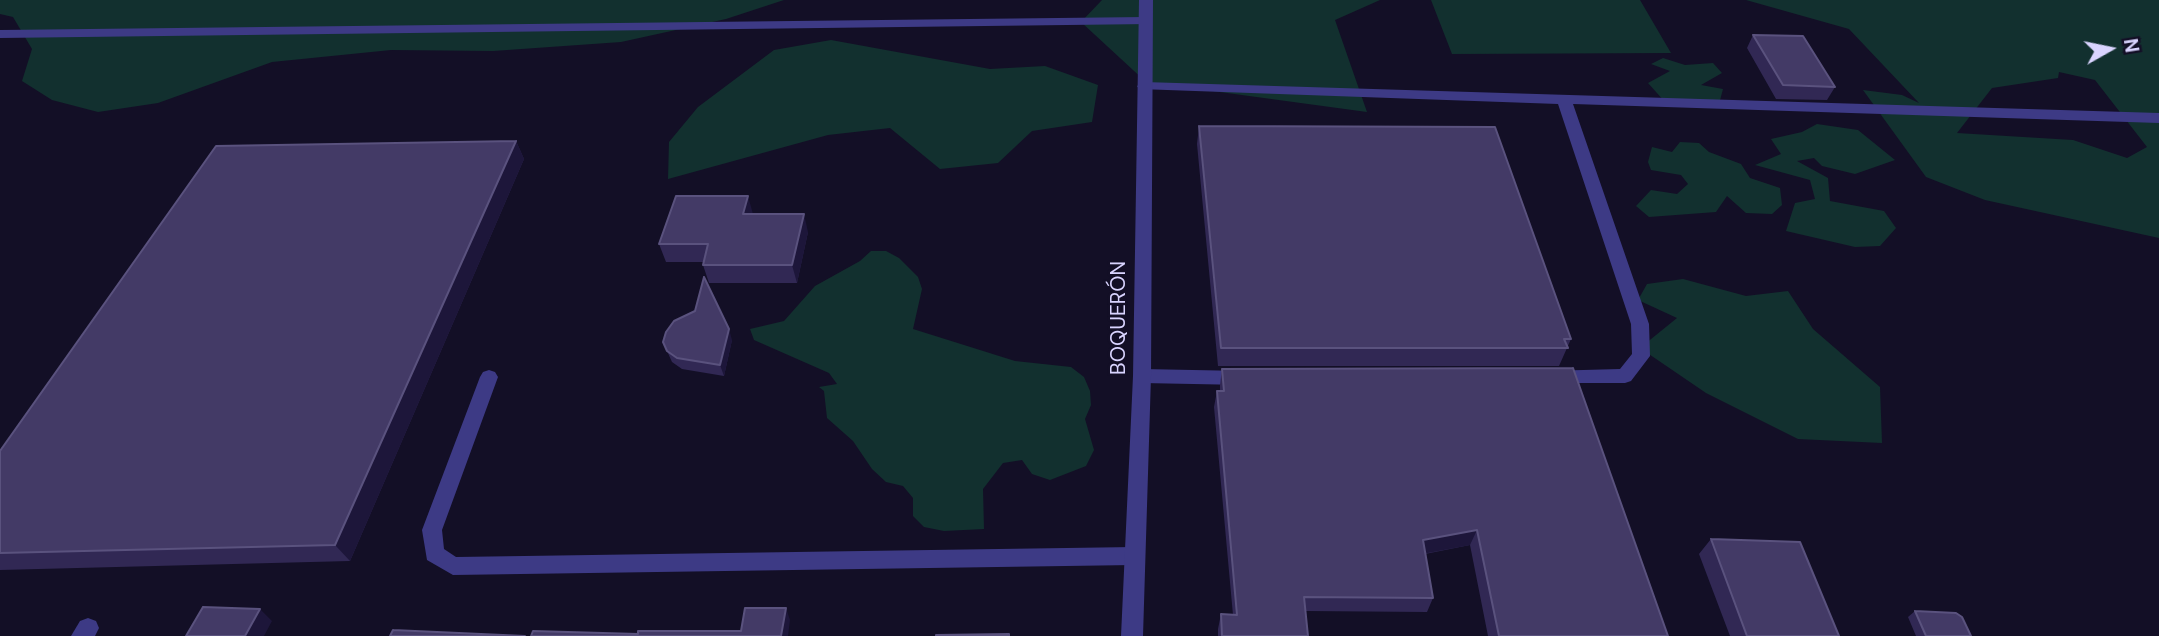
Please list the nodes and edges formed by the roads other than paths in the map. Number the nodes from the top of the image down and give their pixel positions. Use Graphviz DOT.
graph roads {
  1 [pos="1146,0"];
  2 [pos="1145,20"];
  3 [pos="0,34"];
  4 [pos="1144,86"];
  5 [pos="1564,100"];
  6 [pos="2159,118"];
  7 [pos="1142,376"];
  8 [pos="1530,376"];
  9 [pos="489,377"];
  10 [pos="1258,377"];
  11 [pos="1134,556"];
  12 [pos="1132,636"];
  1 -- 2 [label="street, BOQUERÓN"];
  2 -- 3 [label="street"];
  2 -- 4 [label="street, BOQUERÓN"];
  4 -- 5 [label="street"];
  4 -- 7 [label="street, BOQUERÓN"];
  5 -- 6 [label="street"];
  5 -- 8 [label="street"];
  7 -- 10 [label="street"];
  7 -- 11 [label="street, BOQUERÓN"];
  9 -- 11 [label="street"];
  11 -- 12 [label="street, BOQUERÓN"];
}
